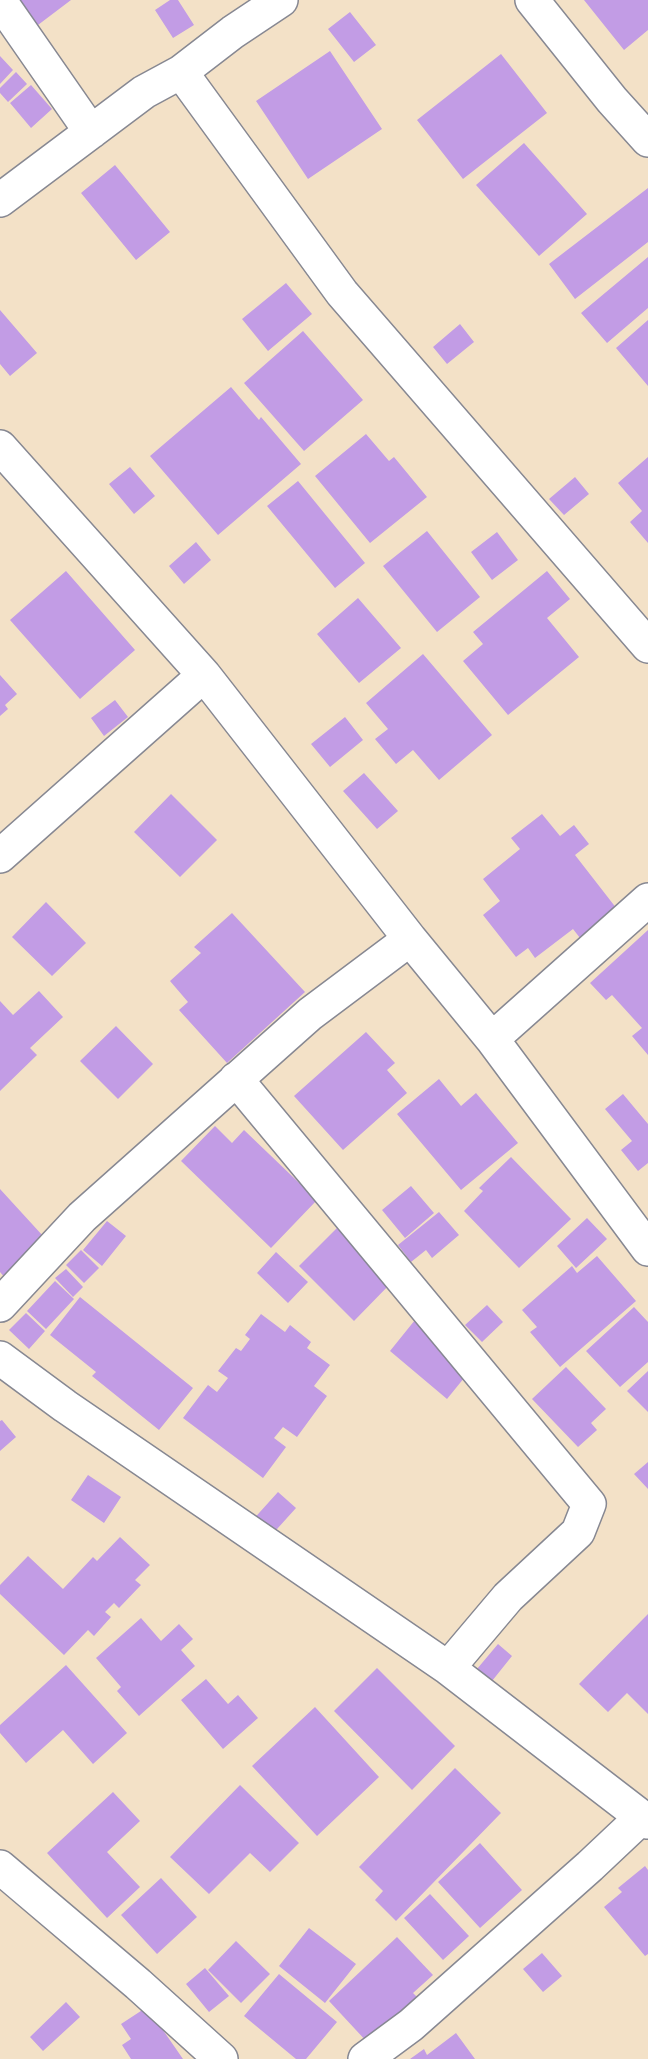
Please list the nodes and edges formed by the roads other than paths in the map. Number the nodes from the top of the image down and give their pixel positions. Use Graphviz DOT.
graph roads {
  1 [pos="281,0"];
  2 [pos="532,0"];
  3 [pos="0,1"];
  4 [pos="181,72"];
  5 [pos="91,132"];
  6 [pos="648,140"];
  7 [pos="0,200"];
  8 [pos="0,447"];
  9 [pos="648,646"];
  10 [pos="204,675"];
  11 [pos="0,856"];
  12 [pos="648,900"];
  13 [pos="410,939"];
  14 [pos="492,1039"];
  15 [pos="236,1079"];
  16 [pos="646,1241"];
  17 [pos="0,1305"];
  18 [pos="0,1358"];
  19 [pos="448,1668"];
  20 [pos="645,1819"];
  21 [pos="0,1867"];
  22 [pos="221,2059"];
  23 [pos="365,2059"];
  1 -- 4 [label="street"];
  2 -- 6 [label="street"];
  3 -- 5 [label="street"];
  4 -- 5 [label="street"];
  4 -- 9 [label="street"];
  5 -- 7 [label="street"];
  8 -- 10 [label="street"];
  10 -- 11 [label="street"];
  10 -- 13 [label="street"];
  12 -- 14 [label="street"];
  13 -- 14 [label="street"];
  13 -- 15 [label="street"];
  14 -- 16 [label="street"];
  15 -- 17 [label="street"];
  15 -- 19 [label="street"];
  18 -- 19 [label="street"];
  19 -- 20 [label="street"];
  20 -- 23 [label="street"];
  21 -- 22 [label="street"];
}
